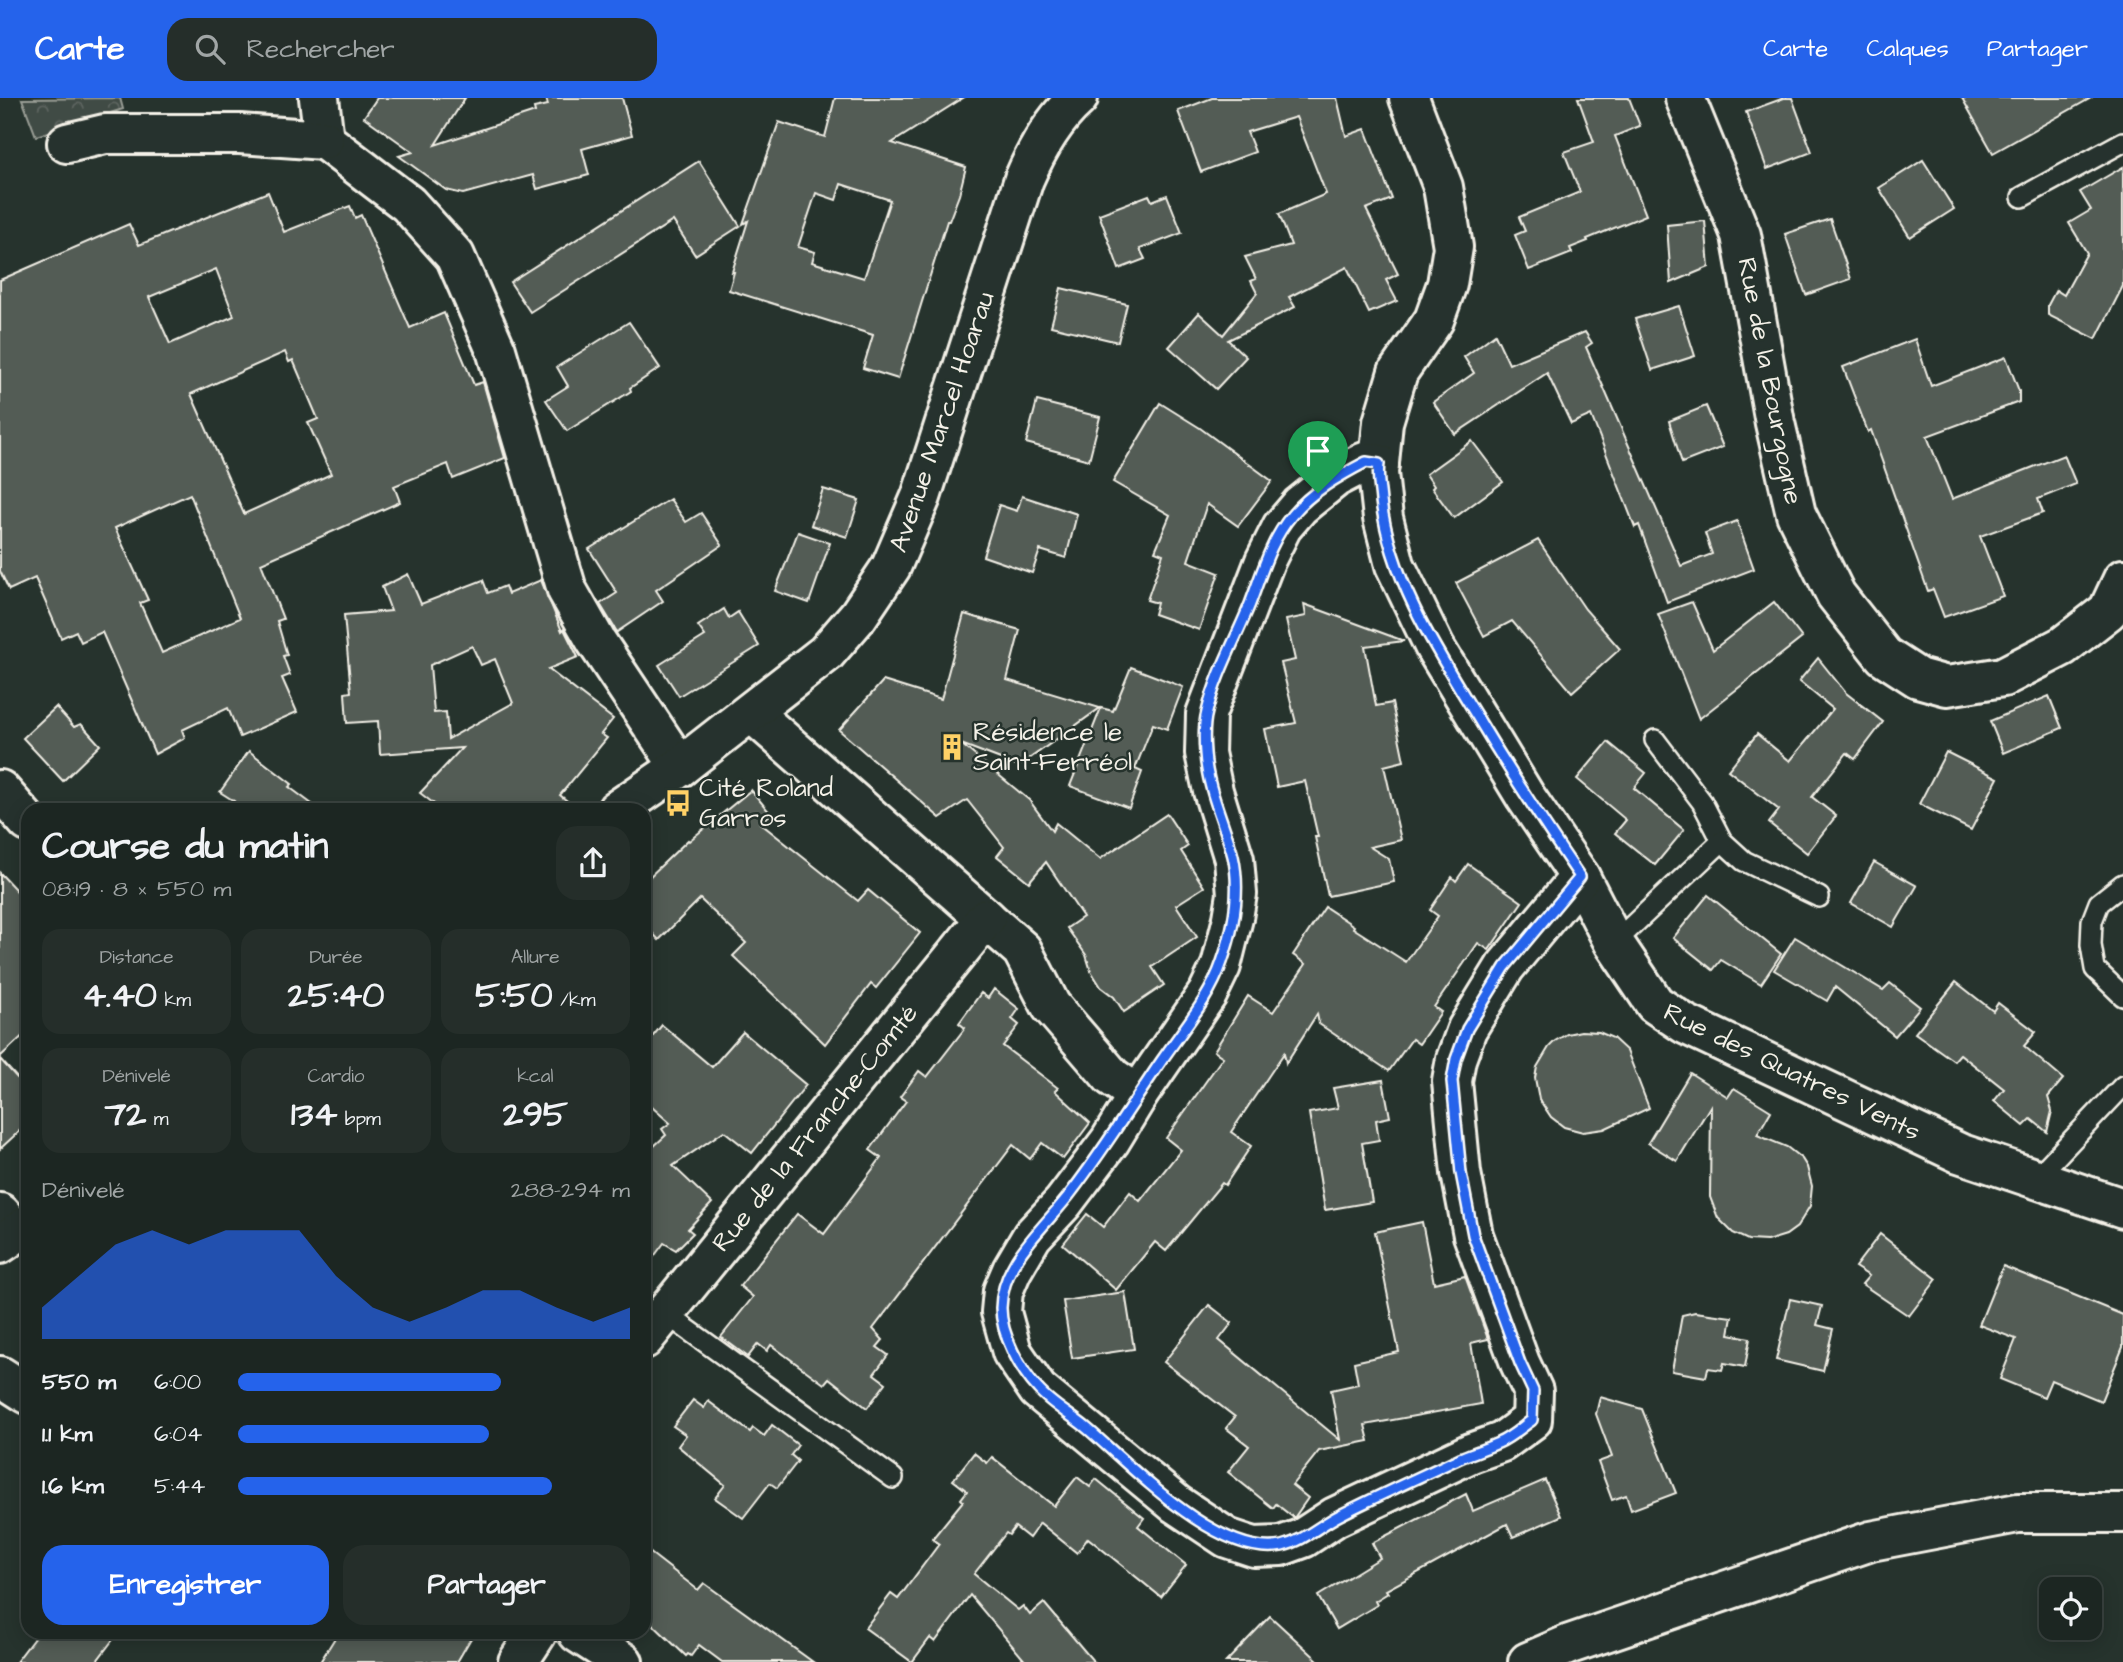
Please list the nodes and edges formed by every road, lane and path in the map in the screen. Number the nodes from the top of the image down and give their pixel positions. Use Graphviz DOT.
graph roads {
  1 [pos="319,98"];
  2 [pos="1078,98"];
  3 [pos="1409,98"];
  4 [pos="1685,98"];
  5 [pos="324,140"];
  6 [pos="2123,142"];
  7 [pos="67,143"];
  8 [pos="2022,197"];
  9 [pos="1379,464"];
  10 [pos="2123,579"];
  11 [pos="752,713"];
  12 [pos="1655,740"];
  13 [pos="680,767"];
  14 [pos="0,790"];
  15 [pos="627,803"];
  16 [pos="21,814"];
  17 [pos="1722,841"];
  18 [pos="1580,877"];
  19 [pos="2123,884"];
  20 [pos="1819,897"];
  21 [pos="986,918"];
  22 [pos="1614,943"];
  23 [pos="2123,996"];
  24 [pos="2123,1086"];
  25 [pos="1138,1095"];
  26 [pos="2036,1178"];
  27 [pos="2123,1208"];
  28 [pos="655,1326"];
  29 [pos="0,1376"];
  30 [pos="21,1390"];
  31 [pos="893,1478"];
  32 [pos="2123,1513"];
  33 [pos="533,1639"];
  34 [pos="587,1639"];
  35 [pos="518,1662"];
  36 [pos="623,1662"];
  37 [pos="1528,1662"];
  1 -- 5 [label="street"];
  2 -- 11 [label="street, Avenue Marcel Hoarau"];
  3 -- 9 [label="street, Rue des Quatres Vents"];
  4 -- 10 [label="street, Rue de la Bourgogne"];
  5 -- 7 [label="street"];
  5 -- 13 [label="street"];
  6 -- 8 [label="lane"];
  9 -- 18 [label="street, Rue des Quatres Vents"];
  9 -- 25 [label="street"];
  11 -- 13 [label="street, Avenue Marcel Hoarau"];
  11 -- 21 [label="street"];
  12 -- 17 [label="lane"];
  13 -- 15 [label="street, Avenue Marcel Hoarau"];
  14 -- 16 [label="street"];
  17 -- 20 [label="lane"];
  17 -- 22 [label="lane"];
  18 -- 22 [label="street, Rue des Quatres Vents"];
  18 -- 25 [label="street"];
  19 -- 23 [label="lane"];
  21 -- 25 [label="street"];
  21 -- 28 [label="street, Rue de la Franche-Comté"];
  22 -- 26 [label="street, Rue des Quatres Vents"];
  24 -- 26 [label="lane"];
  26 -- 27 [label="street, Rue des Quatres Vents"];
  28 -- 31 [label="lane"];
  29 -- 30 [label="street"];
  32 -- 37 [label="street"];
  33 -- 35 [label="street"];
  34 -- 36 [label="street"];
}
